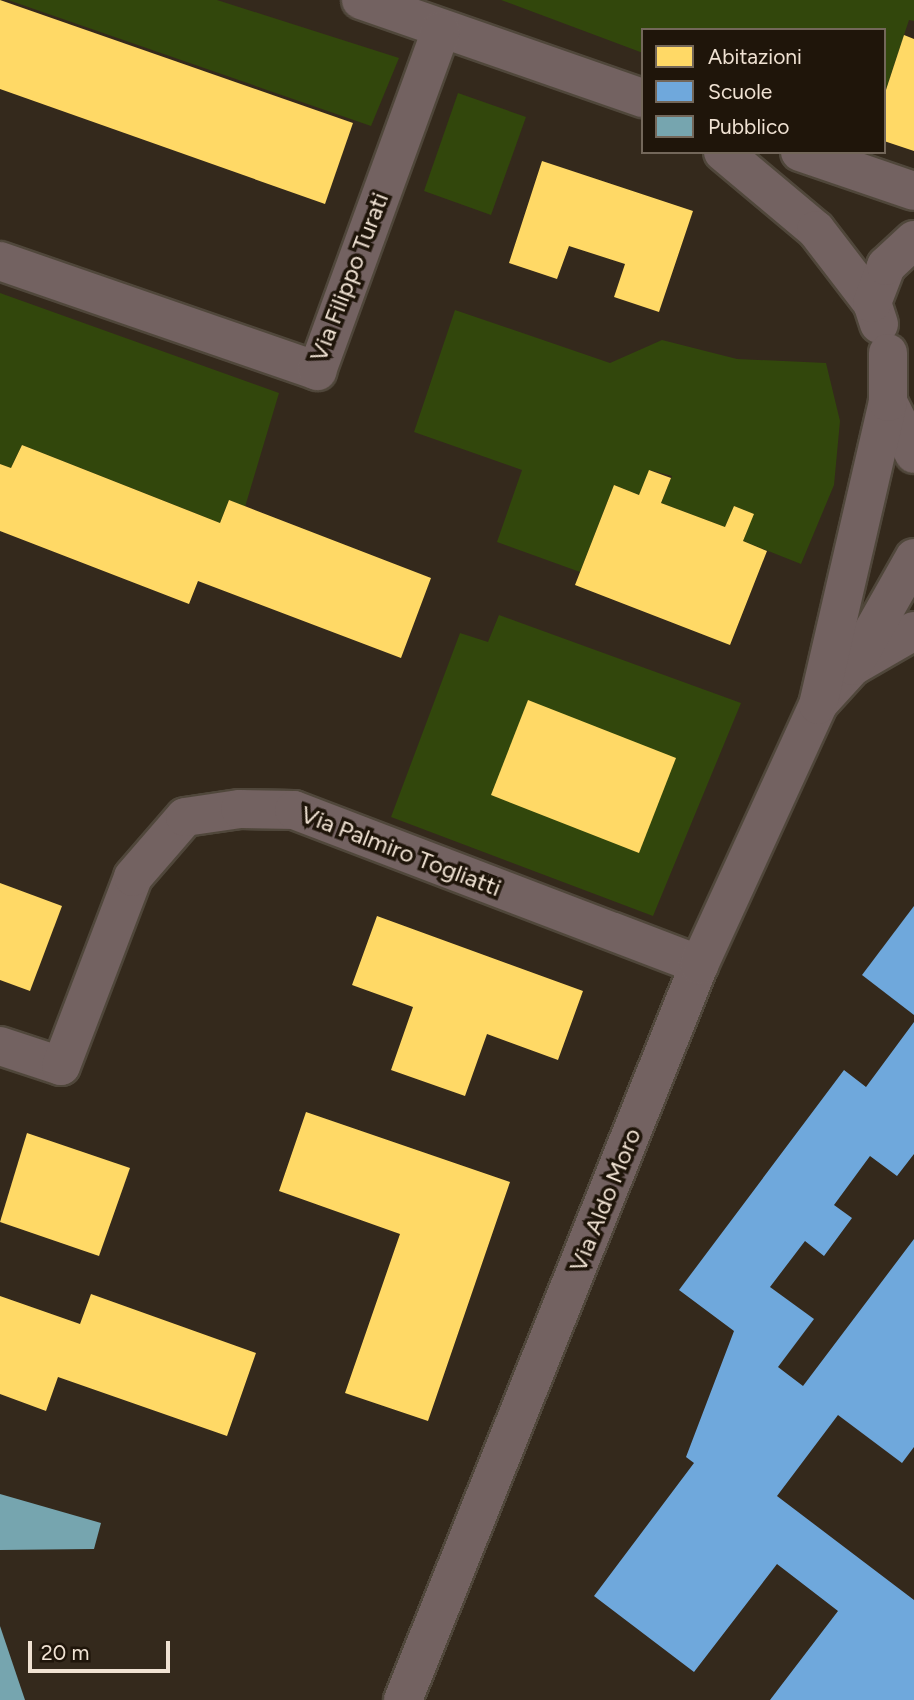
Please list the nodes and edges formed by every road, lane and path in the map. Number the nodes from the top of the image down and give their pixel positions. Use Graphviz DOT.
graph roads {
  1 [pos="361,0"];
  2 [pos="441,31"];
  3 [pos="641,98"];
  4 [pos="725,154"];
  5 [pos="806,154"];
  6 [pos="914,191"];
  7 [pos="914,240"];
  8 [pos="0,261"];
  9 [pos="872,303"];
  10 [pos="897,377"];
  11 [pos="914,454"];
  12 [pos="914,558"];
  13 [pos="914,631"];
  14 [pos="853,666"];
  15 [pos="818,705"];
  16 [pos="699,965"];
  17 [pos="0,1046"];
  18 [pos="403,1700"];
  1 -- 2 [label="street"];
  2 -- 3 [label="street"];
  2 -- 8 [label="street, Via Filippo Turati"];
  4 -- 9 [label="street"];
  5 -- 6 [label="street"];
  7 -- 9 [label="street"];
  9 -- 10 [label="street"];
  10 -- 11 [label="street"];
  10 -- 15 [label="street"];
  12 -- 14 [label="street"];
  13 -- 14 [label="street"];
  14 -- 15 [label="street"];
  15 -- 16 [label="street, Via Aldo Moro"];
  16 -- 17 [label="street, Via Palmiro Togliatti"];
  16 -- 18 [label="street, Via Aldo Moro"];
}
